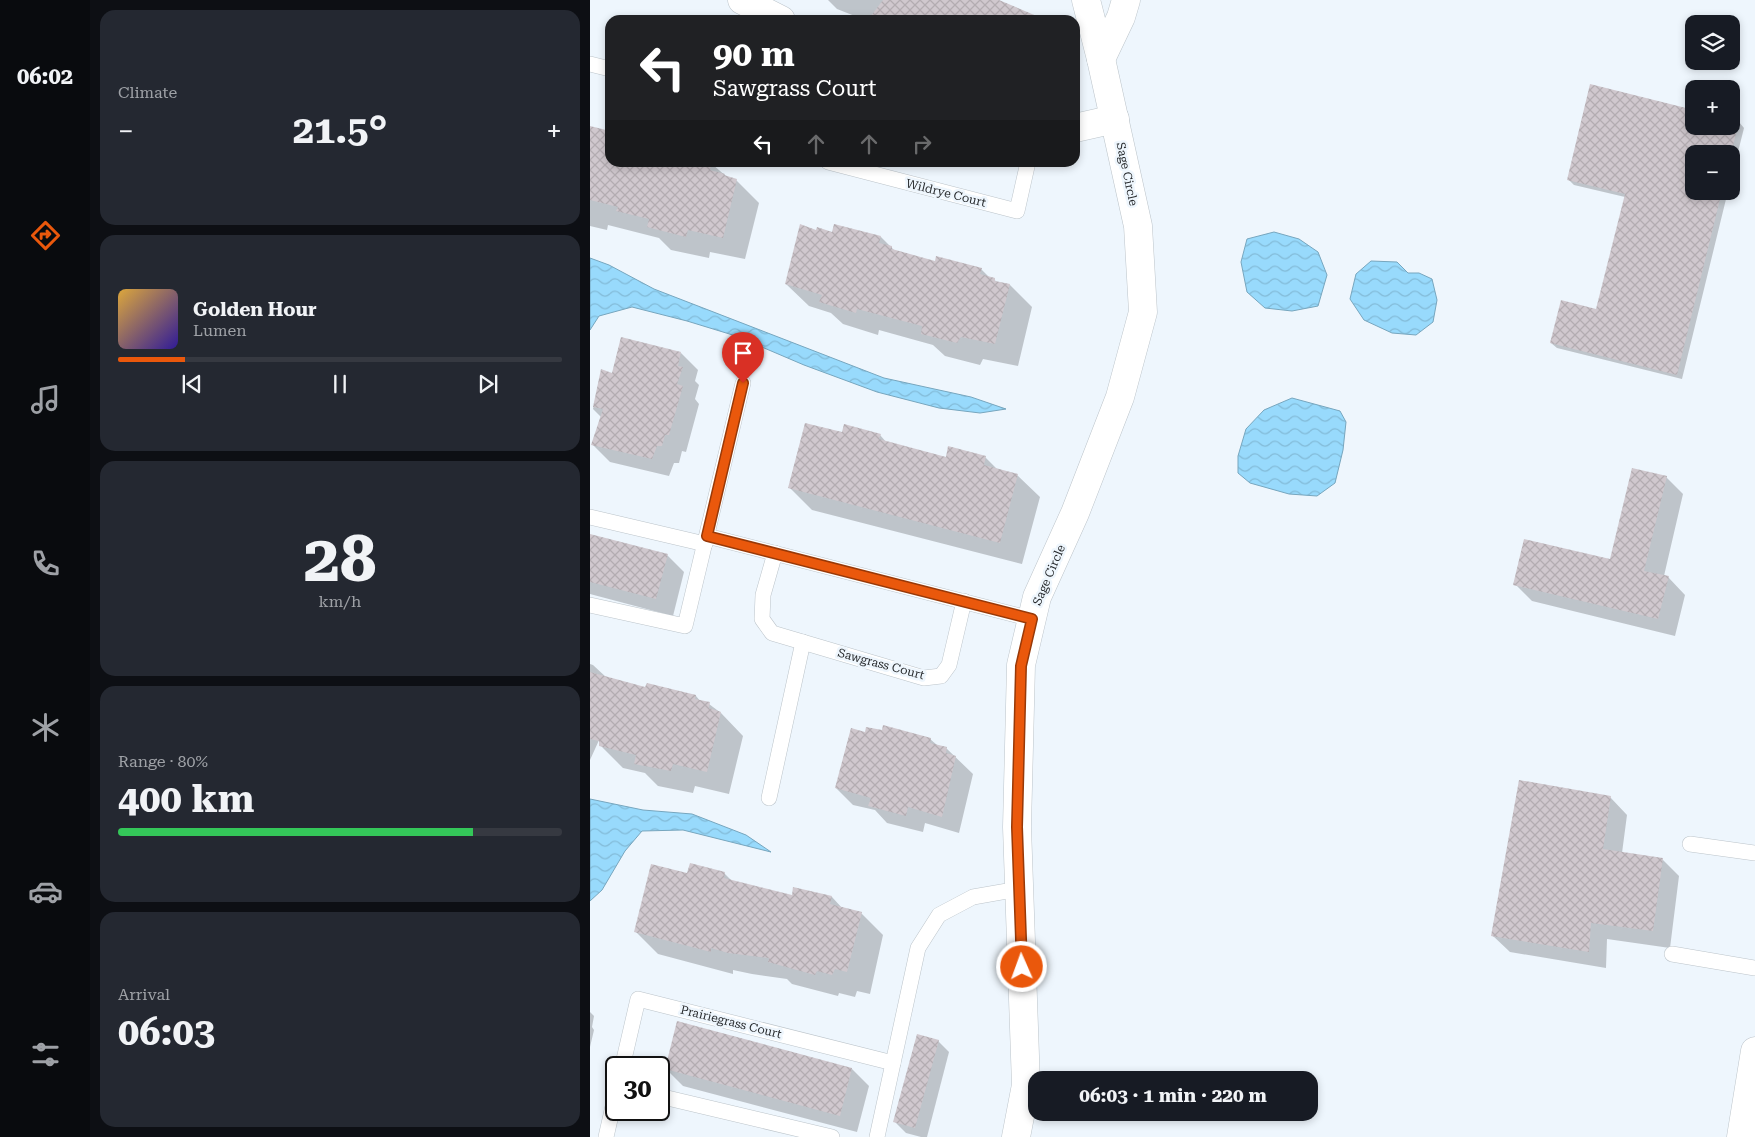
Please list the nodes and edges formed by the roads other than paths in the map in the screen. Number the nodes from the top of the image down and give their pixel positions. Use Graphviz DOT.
graph roads {
  1 [pos="742,0"];
  2 [pos="1086,0"];
  3 [pos="1126,0"];
  4 [pos="771,15"];
  5 [pos="1101,59"];
  6 [pos="590,64"];
  7 [pos="605,68"];
  8 [pos="1115,118"];
  9 [pos="1080,127"];
  10 [pos="847,167"];
  11 [pos="1027,167"];
  12 [pos="743,383"];
  13 [pos="590,517"];
  14 [pos="706,540"];
  15 [pos="775,553"];
  16 [pos="964,601"];
  17 [pos="590,605"];
  18 [pos="1032,619"];
  19 [pos="803,642"];
  20 [pos="769,798"];
  21 [pos="1690,844"];
  22 [pos="1755,853"];
  23 [pos="1019,889"];
  24 [pos="1672,954"];
  25 [pos="1755,968"];
  26 [pos="1755,1051"];
  27 [pos="625,1056"];
  28 [pos="893,1063"];
  29 [pos="670,1099"];
  30 [pos="610,1121"];
  31 [pos="606,1137"];
  32 [pos="832,1137"];
  33 [pos="877,1137"];
  34 [pos="1016,1137"];
  35 [pos="1741,1137"];
  1 -- 4 [label="street"];
  2 -- 5 [label="street, Sage Circle"];
  3 -- 5 [label="street"];
  5 -- 8 [label="street, Sage Circle"];
  6 -- 7 [label="lane"];
  8 -- 9 [label="street"];
  8 -- 18 [label="street, Sage Circle"];
  10 -- 11 [label="lane, Wildrye Court"];
  12 -- 14 [label="lane"];
  13 -- 14 [label="lane"];
  14 -- 15 [label="lane"];
  14 -- 17 [label="lane"];
  15 -- 16 [label="lane"];
  15 -- 19 [label="lane, Sawgrass Court"];
  16 -- 18 [label="lane"];
  16 -- 19 [label="lane, Sawgrass Court"];
  18 -- 23 [label="street, Sage Circle"];
  19 -- 20 [label="lane"];
  21 -- 22 [label="lane"];
  23 -- 28 [label="lane"];
  23 -- 34 [label="street, Sage Circle"];
  24 -- 25 [label="lane"];
  26 -- 35 [label="street"];
  27 -- 28 [label="lane, Prairiegrass Court"];
  28 -- 33 [label="lane"];
  29 -- 32 [label="lane"];
  30 -- 31 [label="lane"];
}
